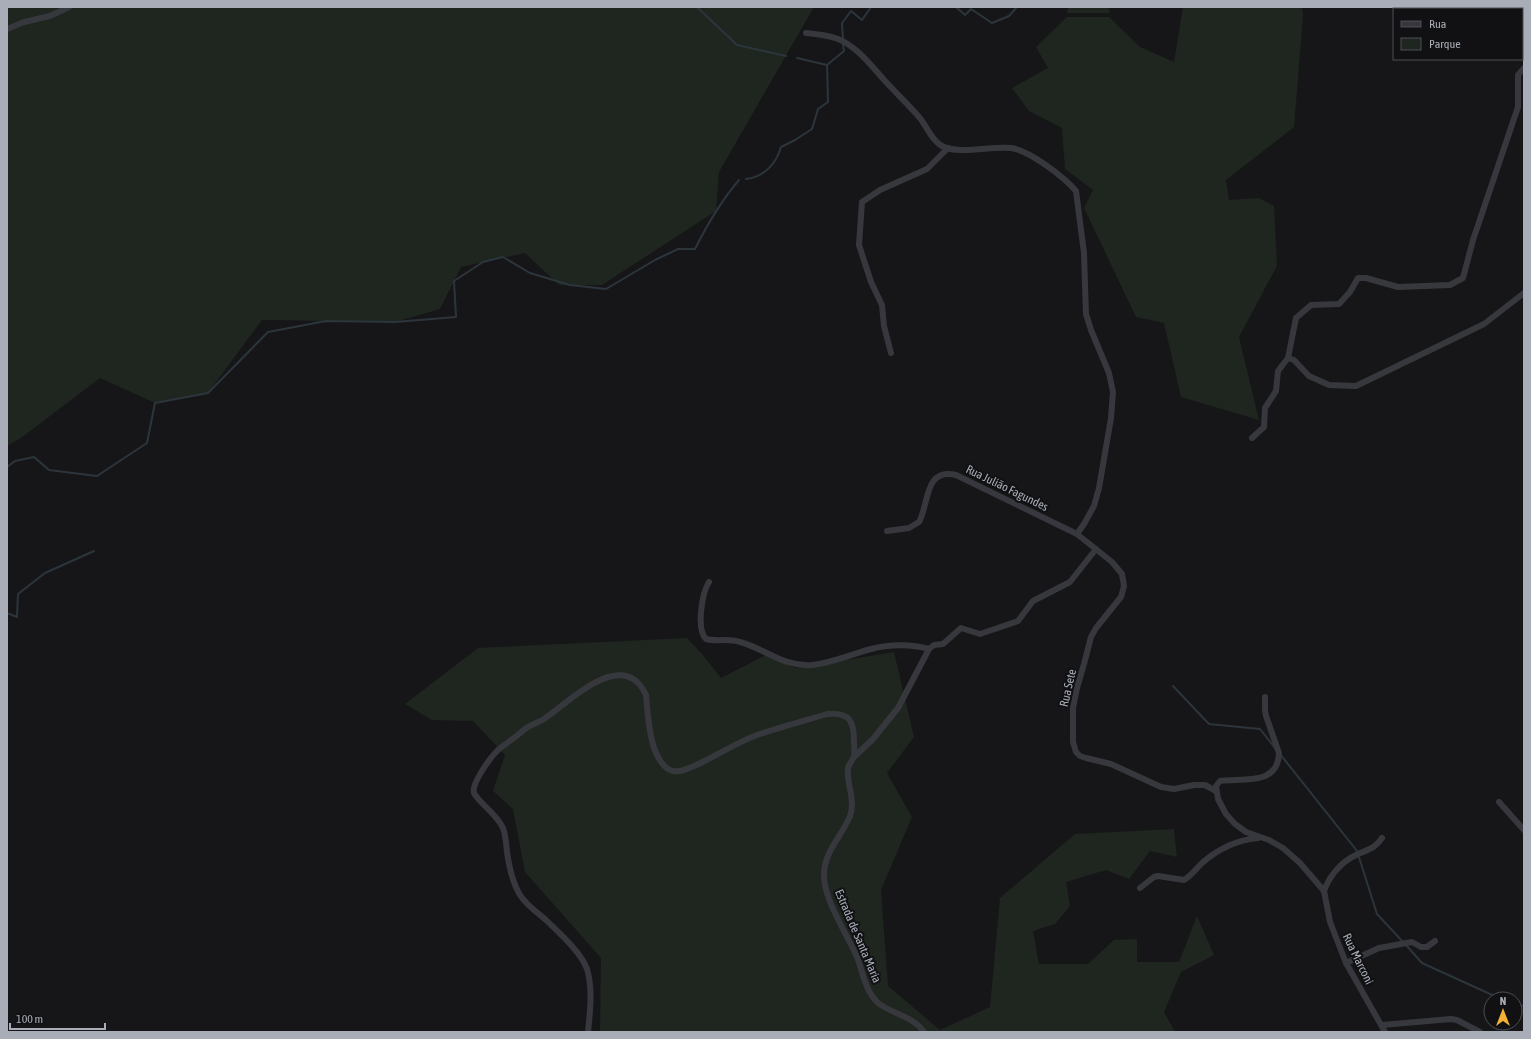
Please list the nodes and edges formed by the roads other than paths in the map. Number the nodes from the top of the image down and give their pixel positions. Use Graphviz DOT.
graph roads {
  1 [pos="69,7"];
  2 [pos="7,29"];
  3 [pos="806,33"];
  4 [pos="1524,68"];
  5 [pos="948,148"];
  6 [pos="1524,293"];
  7 [pos="891,353"];
  8 [pos="1288,358"];
  9 [pos="1252,438"];
  10 [pos="886,530"];
  11 [pos="1077,534"];
  12 [pos="1096,548"];
  13 [pos="709,582"];
  14 [pos="929,649"];
  15 [pos="1265,698"];
  16 [pos="854,757"];
  17 [pos="1216,791"];
  18 [pos="1499,802"];
  19 [pos="1524,830"];
  20 [pos="1260,838"];
  21 [pos="1382,838"];
  22 [pos="1140,888"];
  23 [pos="1324,891"];
  24 [pos="1435,941"];
  25 [pos="1346,963"];
  26 [pos="1382,1025"];
  27 [pos="588,1032"];
  28 [pos="924,1032"];
  29 [pos="1385,1032"];
  30 [pos="1480,1032"];
  1 -- 2 [label="street"];
  3 -- 5 [label="street"];
  4 -- 8 [label="street"];
  5 -- 7 [label="street"];
  5 -- 11 [label="street"];
  6 -- 8 [label="street"];
  8 -- 9 [label="street"];
  10 -- 11 [label="street, Rua Julião Fagundes"];
  11 -- 12 [label="street, Rua Sete"];
  12 -- 14 [label="street"];
  12 -- 17 [label="street, Rua Sete"];
  13 -- 14 [label="street"];
  14 -- 16 [label="street"];
  15 -- 17 [label="street"];
  16 -- 27 [label="street, Estrada de Santa Maria"];
  16 -- 28 [label="street, Estrada de Santa Maria"];
  17 -- 20 [label="street, Rua Marconi"];
  18 -- 19 [label="street"];
  20 -- 22 [label="street"];
  20 -- 23 [label="street, Rua Marconi"];
  21 -- 23 [label="street"];
  23 -- 25 [label="street, Rua Marconi"];
  24 -- 25 [label="street"];
  25 -- 26 [label="street, Rua Marconi"];
  26 -- 29 [label="street, Rua Marconi"];
  26 -- 30 [label="street"];
}
